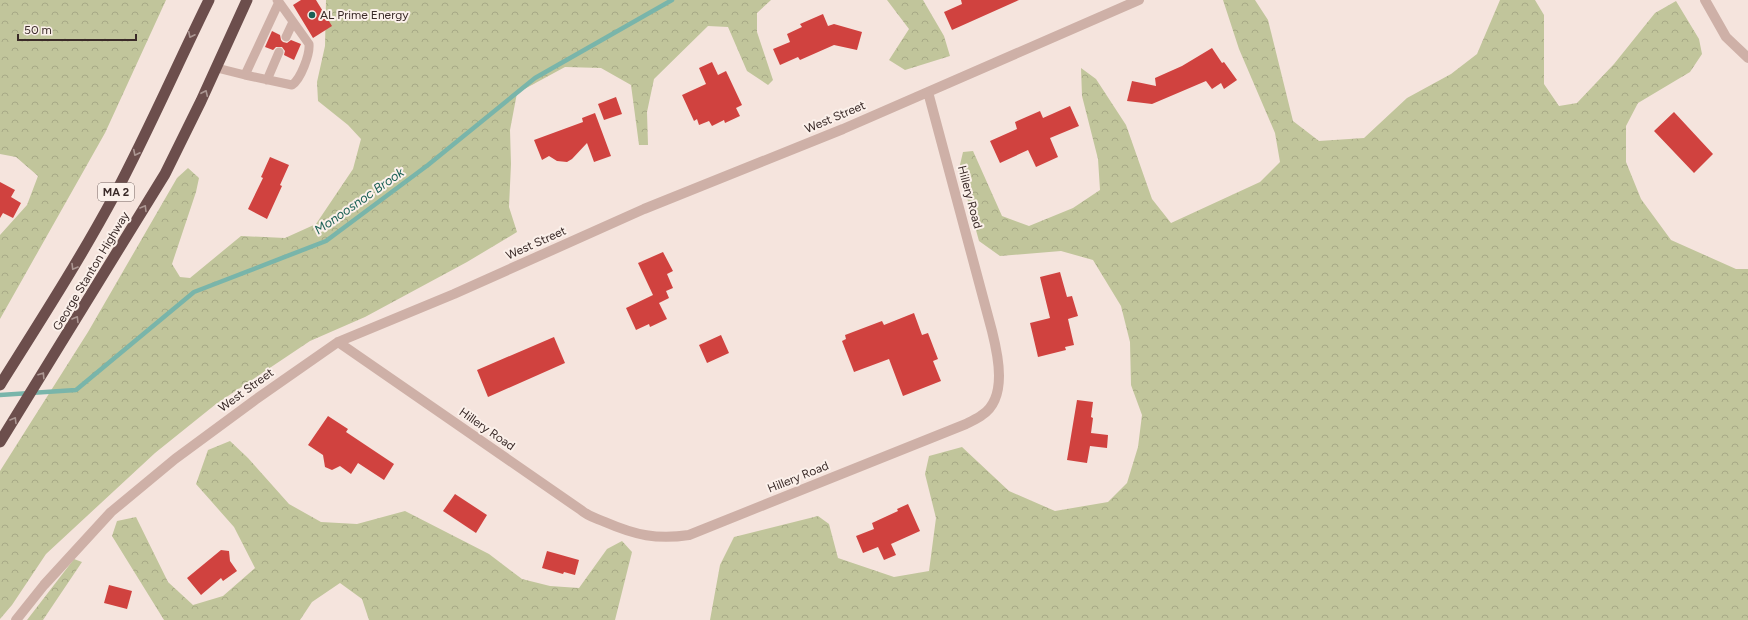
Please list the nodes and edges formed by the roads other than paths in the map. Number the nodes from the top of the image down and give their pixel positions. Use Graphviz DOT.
graph roads {
  1 [pos="209,0"];
  2 [pos="247,0"];
  3 [pos="1139,0"];
  4 [pos="1705,0"];
  5 [pos="278,1"];
  6 [pos="293,22"];
  7 [pos="286,37"];
  8 [pos="279,52"];
  9 [pos="1748,58"];
  10 [pos="217,68"];
  11 [pos="245,76"];
  12 [pos="267,80"];
  13 [pos="928,92"];
  14 [pos="338,342"];
  15 [pos="0,385"];
  16 [pos="0,442"];
  17 [pos="16,620"];
  1 -- 15 [label="highway, George Stanton Highway / MA 2, one-way"];
  2 -- 10 [label="highway, George Stanton Highway / MA 2"];
  3 -- 13 [label="street, West Street"];
  4 -- 9 [label="street"];
  5 -- 6 [label="lane"];
  5 -- 11 [label="lane"];
  6 -- 7 [label="lane"];
  6 -- 12 [label="lane"];
  8 -- 12 [label="lane"];
  10 -- 11 [label="lane"];
  16 -- 10 [label="highway, George Stanton Highway / MA 2, one-way"];
  11 -- 12 [label="lane"];
  13 -- 14 [label="street, West Street"];
  13 -- 14 [label="street, Hillery Road"];
  14 -- 17 [label="street, West Street"];
}
